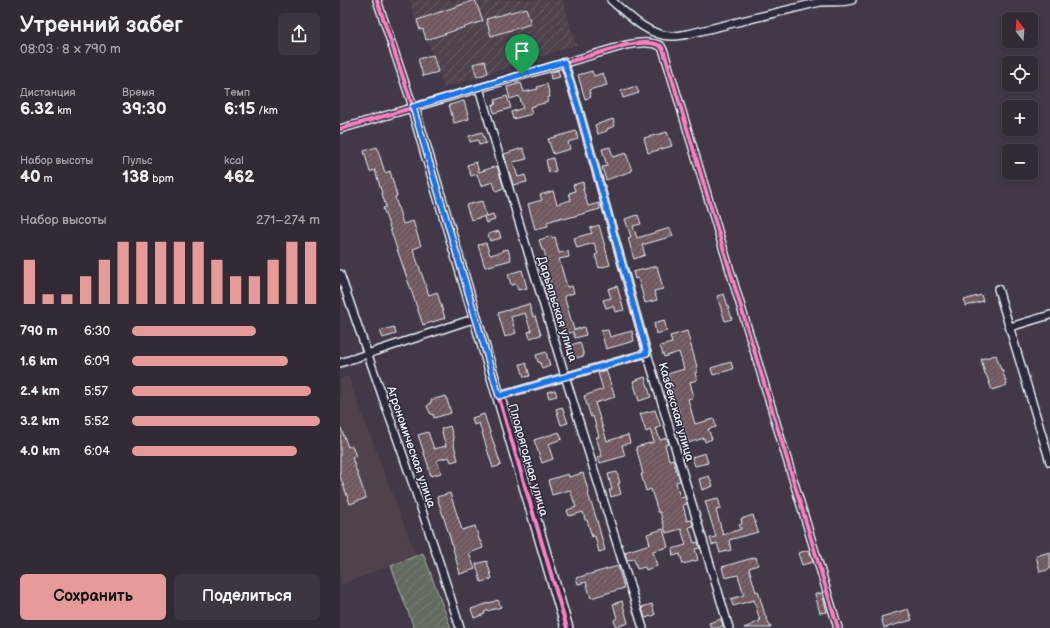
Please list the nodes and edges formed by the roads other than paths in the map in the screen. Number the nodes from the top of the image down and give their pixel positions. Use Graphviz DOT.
graph roads {
  1 [pos="377,0"];
  2 [pos="611,0"];
  3 [pos="852,0"];
  4 [pos="564,62"];
  5 [pos="479,88"];
  6 [pos="413,107"];
  7 [pos="340,129"];
  8 [pos="340,274"];
  9 [pos="998,289"];
  10 [pos="1050,314"];
  11 [pos="476,318"];
  12 [pos="1010,327"];
  13 [pos="647,353"];
  14 [pos="367,354"];
  15 [pos="340,363"];
  16 [pos="565,376"];
  17 [pos="499,396"];
  18 [pos="1050,462"];
  19 [pos="460,628"];
  20 [pos="567,628"];
  21 [pos="643,628"];
  22 [pos="728,628"];
  23 [pos="838,628"];
  1 -- 6 [label="street, Плодоягодная улица"];
  2 -- 3 [label="street"];
  4 -- 5 [label="street"];
  4 -- 13 [label="street, Казбекская улица"];
  4 -- 23 [label="street"];
  5 -- 6 [label="street"];
  5 -- 16 [label="street, Дарьяльская улица"];
  6 -- 7 [label="street"];
  6 -- 11 [label="street, Плодоягодная улица"];
  8 -- 14 [label="street, Агрономическая улица"];
  9 -- 12 [label="street"];
  10 -- 12 [label="street"];
  11 -- 14 [label="street"];
  11 -- 17 [label="street, Плодоягодная улица"];
  12 -- 18 [label="street"];
  13 -- 16 [label="street"];
  13 -- 22 [label="street, Казбекская улица"];
  14 -- 15 [label="street"];
  14 -- 19 [label="street, Агрономическая улица"];
  16 -- 17 [label="street"];
  16 -- 21 [label="street, Дарьяльская улица"];
  17 -- 20 [label="street, Плодоягодная улица"];
}
